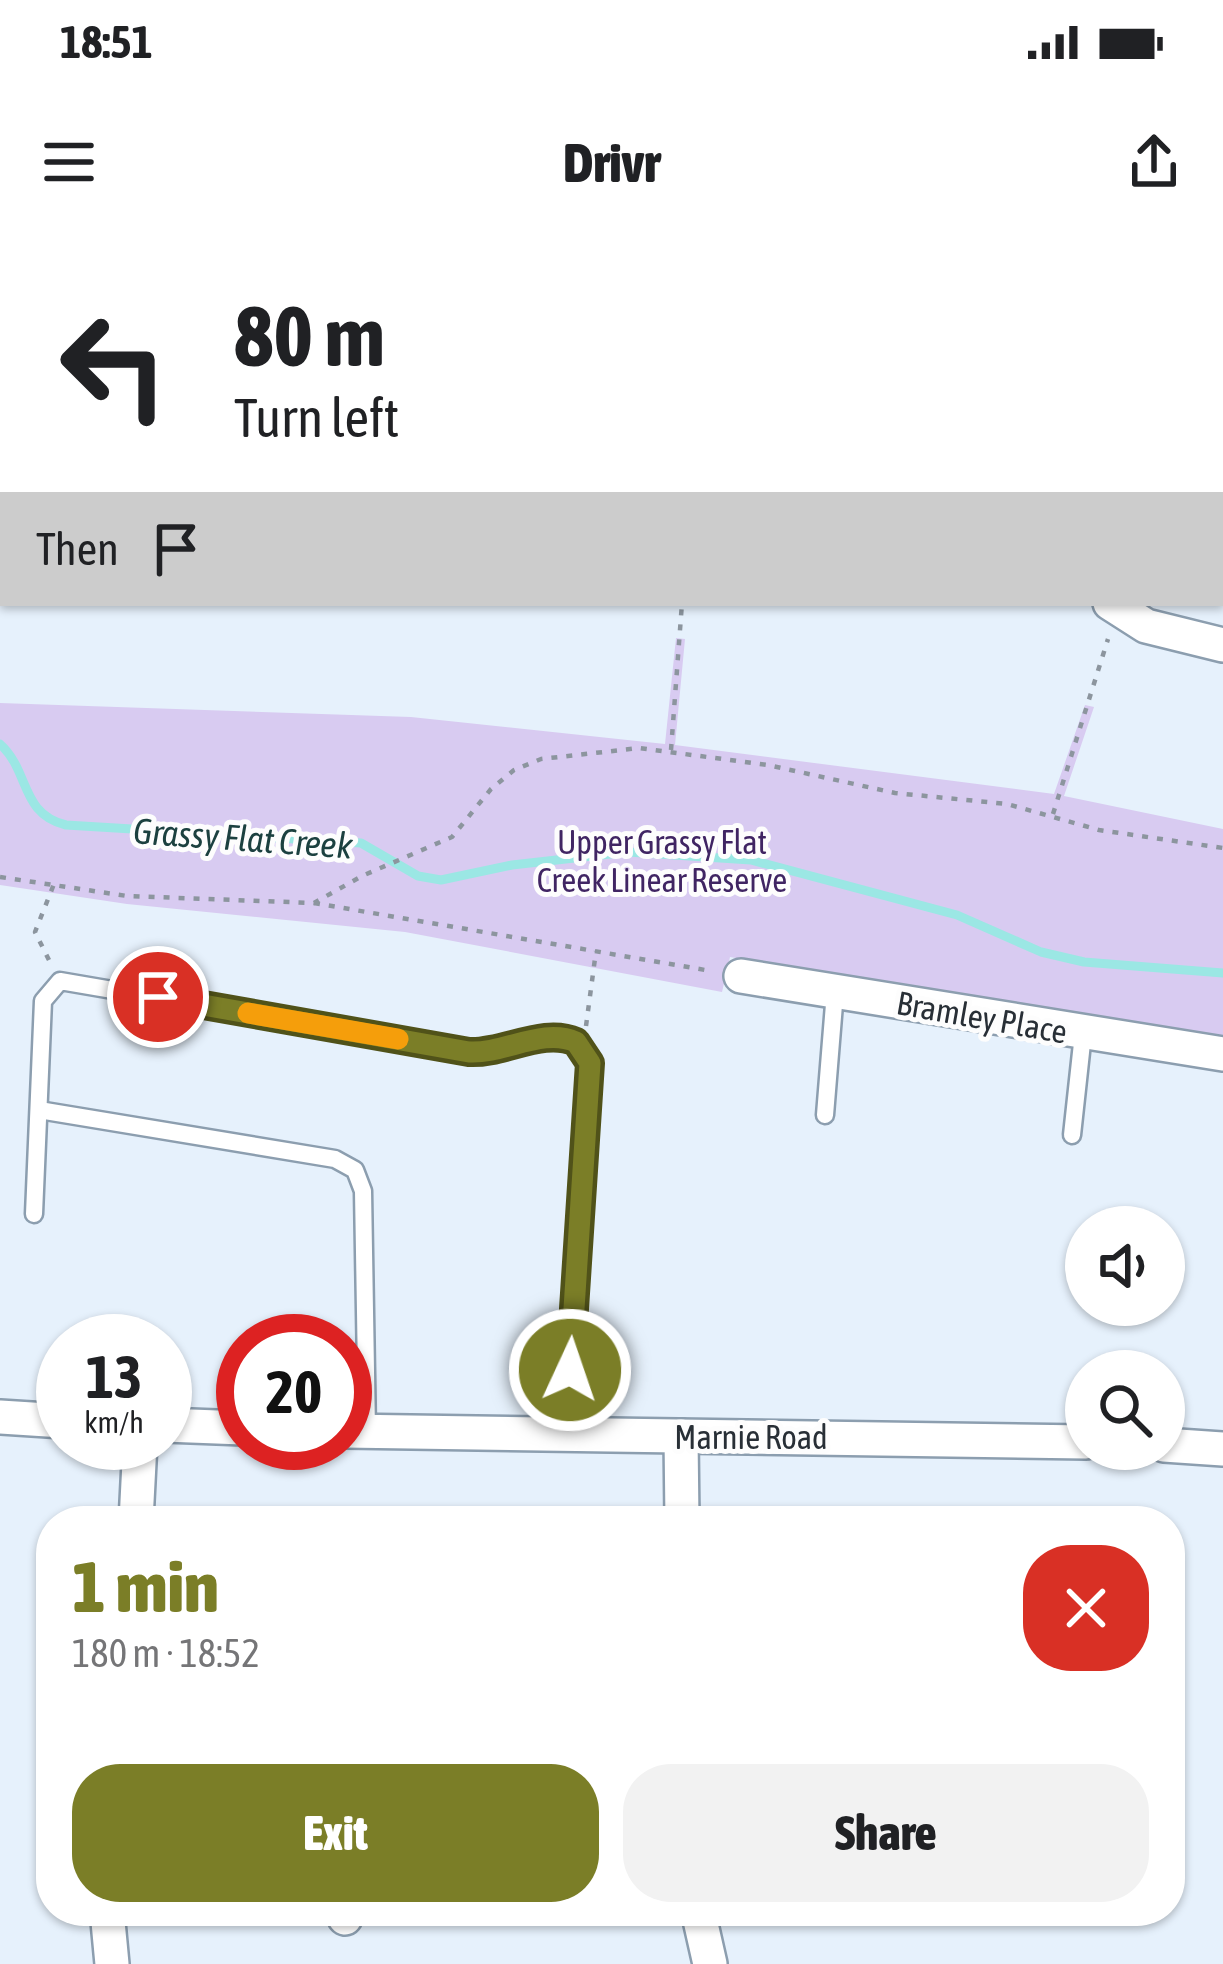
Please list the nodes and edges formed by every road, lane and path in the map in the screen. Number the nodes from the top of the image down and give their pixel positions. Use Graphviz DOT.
graph roads {
  1 [pos="682,606"];
  2 [pos="1107,613"];
  3 [pos="1223,645"];
  4 [pos="670,750"];
  5 [pos="1054,814"];
  6 [pos="1223,848"];
  7 [pos="0,877"];
  8 [pos="54,884"];
  9 [pos="314,903"];
  10 [pos="596,951"];
  11 [pos="741,976"];
  12 [pos="59,981"];
  13 [pos="835,992"];
  14 [pos="1083,1034"];
  15 [pos="584,1050"];
  16 [pos="1223,1054"];
  17 [pos="39,1110"];
  18 [pos="825,1115"];
  19 [pos="1072,1135"];
  20 [pos="34,1214"];
  21 [pos="359,1314"];
  22 [pos="0,1417"];
  23 [pos="36,1419"];
  24 [pos="372,1432"];
  25 [pos="681,1436"];
  26 [pos="567,1438"];
  27 [pos="1065,1442"];
  28 [pos="1185,1447"];
  29 [pos="1223,1450"];
  30 [pos="139,1470"];
  31 [pos="137,1506"];
  32 [pos="682,1506"];
  33 [pos="108,1926"];
  34 [pos="701,1926"];
  35 [pos="112,1964"];
  36 [pos="710,1964"];
  1 -- 4 [label="path"];
  2 -- 3 [label="street"];
  2 -- 5 [label="path"];
  4 -- 5 [label="path"];
  4 -- 9 [label="path"];
  5 -- 6 [label="path"];
  7 -- 8 [label="path"];
  8 -- 9 [label="path"];
  8 -- 12 [label="path"];
  9 -- 10 [label="path"];
  10 -- 11 [label="path"];
  10 -- 15 [label="path"];
  11 -- 13 [label="street, Bramley Place"];
  12 -- 15 [label="lane"];
  12 -- 17 [label="lane"];
  13 -- 14 [label="street, Bramley Place"];
  13 -- 18 [label="lane"];
  14 -- 16 [label="street, Bramley Place"];
  14 -- 19 [label="lane"];
  15 -- 26 [label="lane"];
  17 -- 20 [label="lane"];
  17 -- 21 [label="lane"];
  22 -- 23 [label="street"];
  24 -- 26 [label="street, Marnie Road"];
  25 -- 26 [label="street, Marnie Road"];
  25 -- 27 [label="street, Marnie Road"];
  25 -- 32 [label="street"];
  28 -- 29 [label="street"];
  30 -- 31 [label="street"];
  33 -- 35 [label="street"];
  34 -- 36 [label="street"];
}
